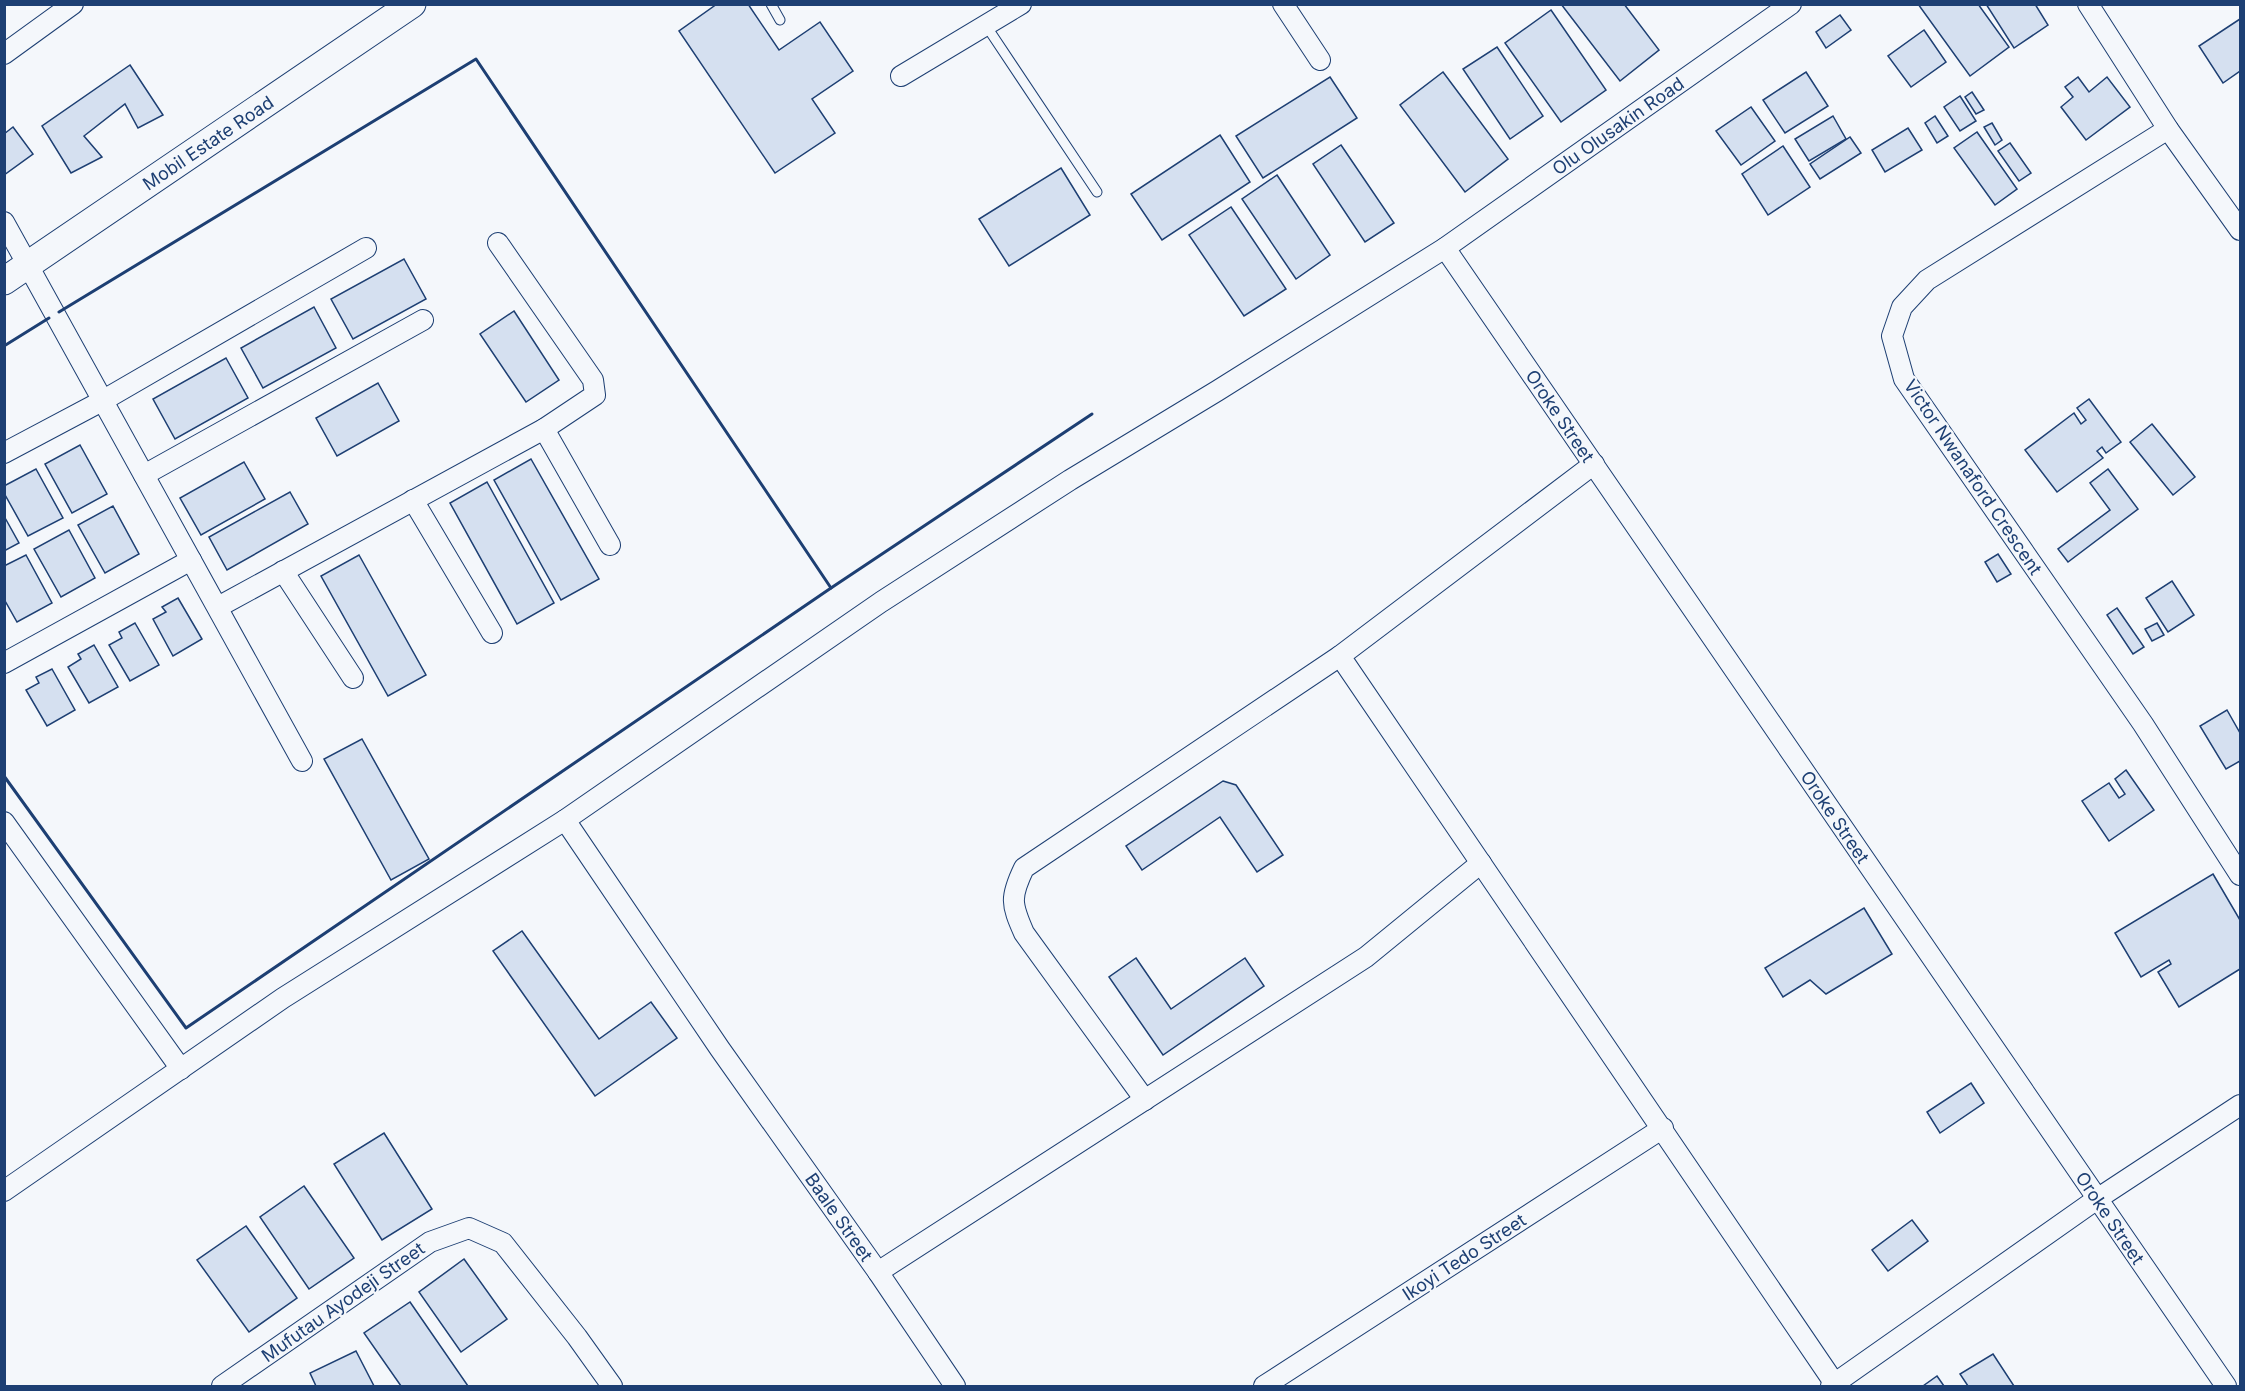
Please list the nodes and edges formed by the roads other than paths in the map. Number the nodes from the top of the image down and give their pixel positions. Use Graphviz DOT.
graph roads {
  1 [pos="74,4"];
  2 [pos="412,4"];
  3 [pos="771,4"];
  4 [pos="1021,4"];
  5 [pos="1283,4"];
  6 [pos="1791,4"];
  7 [pos="2088,4"];
  8 [pos="780,20"];
  9 [pos="987,27"];
  10 [pos="4,54"];
  11 [pos="1320,60"];
  12 [pos="901,76"];
  13 [pos="2168,129"];
  14 [pos="1097,192"];
  15 [pos="4,222"];
  16 [pos="2241,230"];
  17 [pos="498,243"];
  18 [pos="366,248"];
  19 [pos="1445,248"];
  20 [pos="28,265"];
  21 [pos="4,281"];
  22 [pos="423,320"];
  23 [pos="102,401"];
  24 [pos="543,429"];
  25 [pos="4,453"];
  26 [pos="1594,465"];
  27 [pos="144,475"];
  28 [pos="413,500"];
  29 [pos="610,545"];
  30 [pos="191,560"];
  31 [pos="283,571"];
  32 [pos="218,607"];
  33 [pos="492,633"];
  34 [pos="1340,656"];
  35 [pos="4,663"];
  36 [pos="353,678"];
  37 [pos="303,761"];
  38 [pos="565,820"];
  39 [pos="4,822"];
  40 [pos="1481,863"];
  41 [pos="2241,875"];
  42 [pos="181,1069"];
  43 [pos="1145,1100"];
  44 [pos="2241,1105"];
  45 [pos="1663,1128"];
  46 [pos="4,1191"];
  47 [pos="2097,1199"];
  48 [pos="878,1272"];
  49 [pos="1833,1385"];
  50 [pos="222,1386"];
  51 [pos="612,1386"];
  52 [pos="955,1386"];
  53 [pos="1264,1386"];
  54 [pos="2226,1386"];
  1 -- 10 [label="street"];
  2 -- 20 [label="main road, Mobil Estate Road"];
  3 -- 8 [label="lane"];
  4 -- 9 [label="street"];
  5 -- 11 [label="street"];
  6 -- 19 [label="street, Olu Olusakin Road"];
  7 -- 13 [label="street"];
  9 -- 12 [label="street"];
  9 -- 14 [label="lane"];
  13 -- 16 [label="street"];
  13 -- 41 [label="street, Victor Nwanaford Crescent"];
  15 -- 20 [label="street"];
  17 -- 24 [label="street"];
  18 -- 23 [label="street"];
  19 -- 26 [label="street, Oroke Street"];
  19 -- 38 [label="street, Olu Olusakin Road"];
  20 -- 21 [label="main road, Mobil Estate Road"];
  20 -- 23 [label="street"];
  22 -- 27 [label="street"];
  23 -- 25 [label="street"];
  23 -- 27 [label="street"];
  24 -- 28 [label="street"];
  24 -- 29 [label="street"];
  26 -- 34 [label="street"];
  26 -- 47 [label="street, Oroke Street"];
  27 -- 30 [label="street"];
  28 -- 31 [label="street"];
  28 -- 33 [label="street"];
  30 -- 32 [label="street"];
  30 -- 35 [label="street"];
  31 -- 32 [label="street"];
  31 -- 36 [label="street"];
  32 -- 37 [label="street"];
  34 -- 40 [label="street"];
  34 -- 43 [label="street"];
  38 -- 42 [label="street, Olu Olusakin Road"];
  38 -- 48 [label="street, Baale Street"];
  39 -- 42 [label="street"];
  40 -- 43 [label="street"];
  40 -- 45 [label="street"];
  42 -- 46 [label="street, Olu Olusakin Road"];
  43 -- 48 [label="street"];
  44 -- 47 [label="street"];
  45 -- 49 [label="street"];
  45 -- 53 [label="street, Ikoyi Tedo Street"];
  47 -- 49 [label="street"];
  47 -- 54 [label="street, Oroke Street"];
  48 -- 52 [label="street, Baale Street"];
  50 -- 51 [label="street, Mufutau Ayodeji Street"];
}
